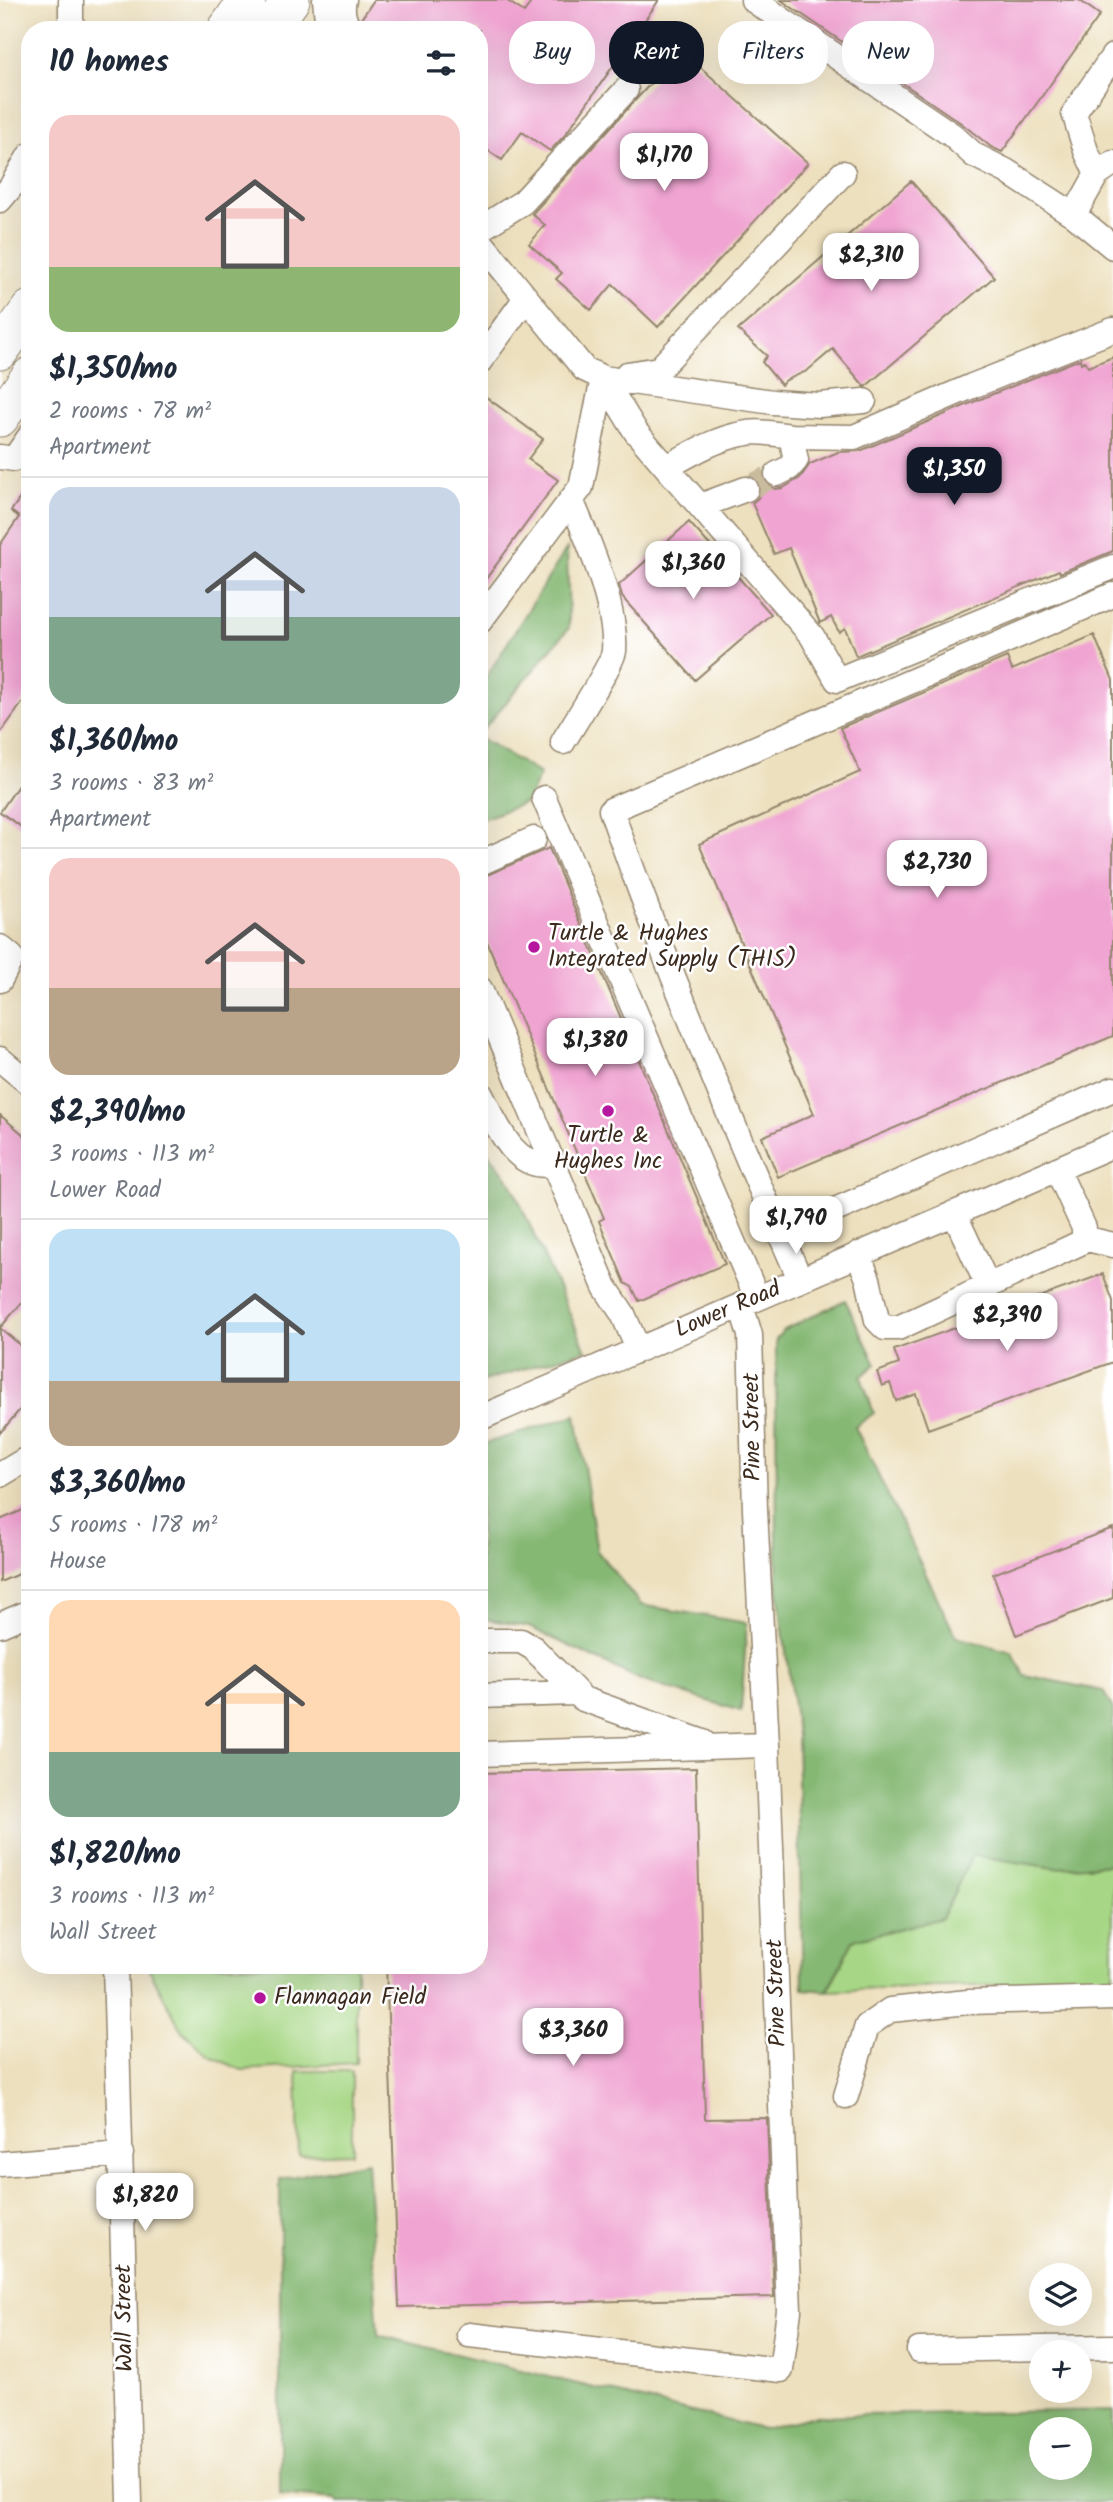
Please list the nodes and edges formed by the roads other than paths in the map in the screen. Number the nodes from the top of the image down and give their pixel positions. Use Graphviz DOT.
graph roads {
  1 [pos="71,0"];
  2 [pos="247,0"];
  3 [pos="291,0"];
  4 [pos="325,0"];
  5 [pos="344,0"];
  6 [pos="753,0"];
  7 [pos="71,21"];
  8 [pos="232,21"];
  9 [pos="276,21"];
  10 [pos="327,21"];
  11 [pos="345,21"];
  12 [pos="1113,56"];
  13 [pos="626,90"];
  14 [pos="1105,168"];
  15 [pos="21,170"];
  16 [pos="843,173"];
  17 [pos="0,200"];
  18 [pos="1074,215"];
  19 [pos="488,224"];
  20 [pos="1113,247"];
  21 [pos="488,251"];
  22 [pos="526,298"];
  23 [pos="21,322"];
  24 [pos="1113,330"];
  25 [pos="488,350"];
  26 [pos="0,351"];
  27 [pos="603,378"];
  28 [pos="21,389"];
  29 [pos="864,401"];
  30 [pos="0,418"];
  31 [pos="791,436"];
  32 [pos="21,449"];
  33 [pos="0,457"];
  34 [pos="667,467"];
  35 [pos="777,474"];
  36 [pos="746,489"];
  37 [pos="571,500"];
  38 [pos="700,506"];
  39 [pos="1113,567"];
  40 [pos="1113,595"];
  41 [pos="488,610"];
  42 [pos="563,742"];
  43 [pos="544,798"];
  44 [pos="534,839"];
  45 [pos="488,859"];
  46 [pos="0,947"];
  47 [pos="0,980"];
  48 [pos="488,1028"];
  49 [pos="0,1059"];
  50 [pos="21,1076"];
  51 [pos="1113,1088"];
  52 [pos="488,1106"];
  53 [pos="1113,1145"];
  54 [pos="552,1164"];
  55 [pos="1057,1169"];
  56 [pos="954,1213"];
  57 [pos="780,1234"];
  58 [pos="1083,1238"];
  59 [pos="1113,1245"];
  60 [pos="858,1254"];
  61 [pos="800,1279"];
  62 [pos="988,1286"];
  63 [pos="749,1301"];
  64 [pos="638,1349"];
  65 [pos="488,1414"];
  66 [pos="21,1462"];
  67 [pos="0,1475"];
  68 [pos="21,1616"];
  69 [pos="0,1625"];
  70 [pos="488,1641"];
  71 [pos="575,1693"];
  72 [pos="488,1696"];
  73 [pos="767,1745"];
  74 [pos="717,1747"];
  75 [pos="488,1754"];
  76 [pos="115,1974"];
  77 [pos="1113,1998"];
  78 [pos="846,2096"];
  79 [pos="121,2154"];
  80 [pos="0,2164"];
  81 [pos="470,2335"];
  82 [pos="1113,2347"];
  83 [pos="919,2350"];
  84 [pos="130,2502"];
  1 -- 7 [label="street"];
  2 -- 8 [label="highway"];
  3 -- 9 [label="highway"];
  4 -- 10 [label="street"];
  5 -- 11 [label="street"];
  6 -- 18 [label="street"];
  12 -- 14 [label="street"];
  13 -- 19 [label="street"];
  14 -- 18 [label="street"];
  15 -- 17 [label="street"];
  16 -- 27 [label="street"];
  18 -- 20 [label="street"];
  21 -- 22 [label="street"];
  22 -- 25 [label="street"];
  22 -- 27 [label="street"];
  23 -- 26 [label="highway"];
  24 -- 31 [label="street"];
  27 -- 29 [label="street"];
  27 -- 34 [label="street"];
  27 -- 37 [label="street"];
  28 -- 30 [label="highway"];
  31 -- 34 [label="street"];
  31 -- 35 [label="street"];
  32 -- 33 [label="street"];
  34 -- 38 [label="street"];
  36 -- 38 [label="street"];
  37 -- 41 [label="street"];
  37 -- 42 [label="street"];
  38 -- 39 [label="street"];
  40 -- 57 [label="street"];
  43 -- 63 [label="street, Pine Street"];
  44 -- 45 [label="street"];
  46 -- 47 [label="street"];
  48 -- 54 [label="street"];
  49 -- 50 [label="street"];
  51 -- 57 [label="street"];
  52 -- 54 [label="street"];
  53 -- 55 [label="street, Lower Road"];
  54 -- 64 [label="street"];
  55 -- 56 [label="street, Lower Road"];
  55 -- 58 [label="street"];
  56 -- 60 [label="street, Lower Road"];
  56 -- 62 [label="street"];
  57 -- 61 [label="street"];
  58 -- 59 [label="street"];
  58 -- 62 [label="street"];
  60 -- 61 [label="street, Lower Road"];
  60 -- 62 [label="street"];
  61 -- 63 [label="street, Lower Road"];
  63 -- 64 [label="street, Lower Road"];
  63 -- 73 [label="street, Pine Street"];
  64 -- 65 [label="street, Lower Road"];
  66 -- 67 [label="street"];
  68 -- 69 [label="street"];
  70 -- 71 [label="street"];
  71 -- 72 [label="street"];
  71 -- 74 [label="street"];
  73 -- 74 [label="street"];
  73 -- 81 [label="street, Pine Street"];
  74 -- 75 [label="street"];
  76 -- 79 [label="street, Wall Street"];
  77 -- 78 [label="street"];
  79 -- 80 [label="street"];
  79 -- 84 [label="street, Wall Street"];
  82 -- 83 [label="street"];
}
